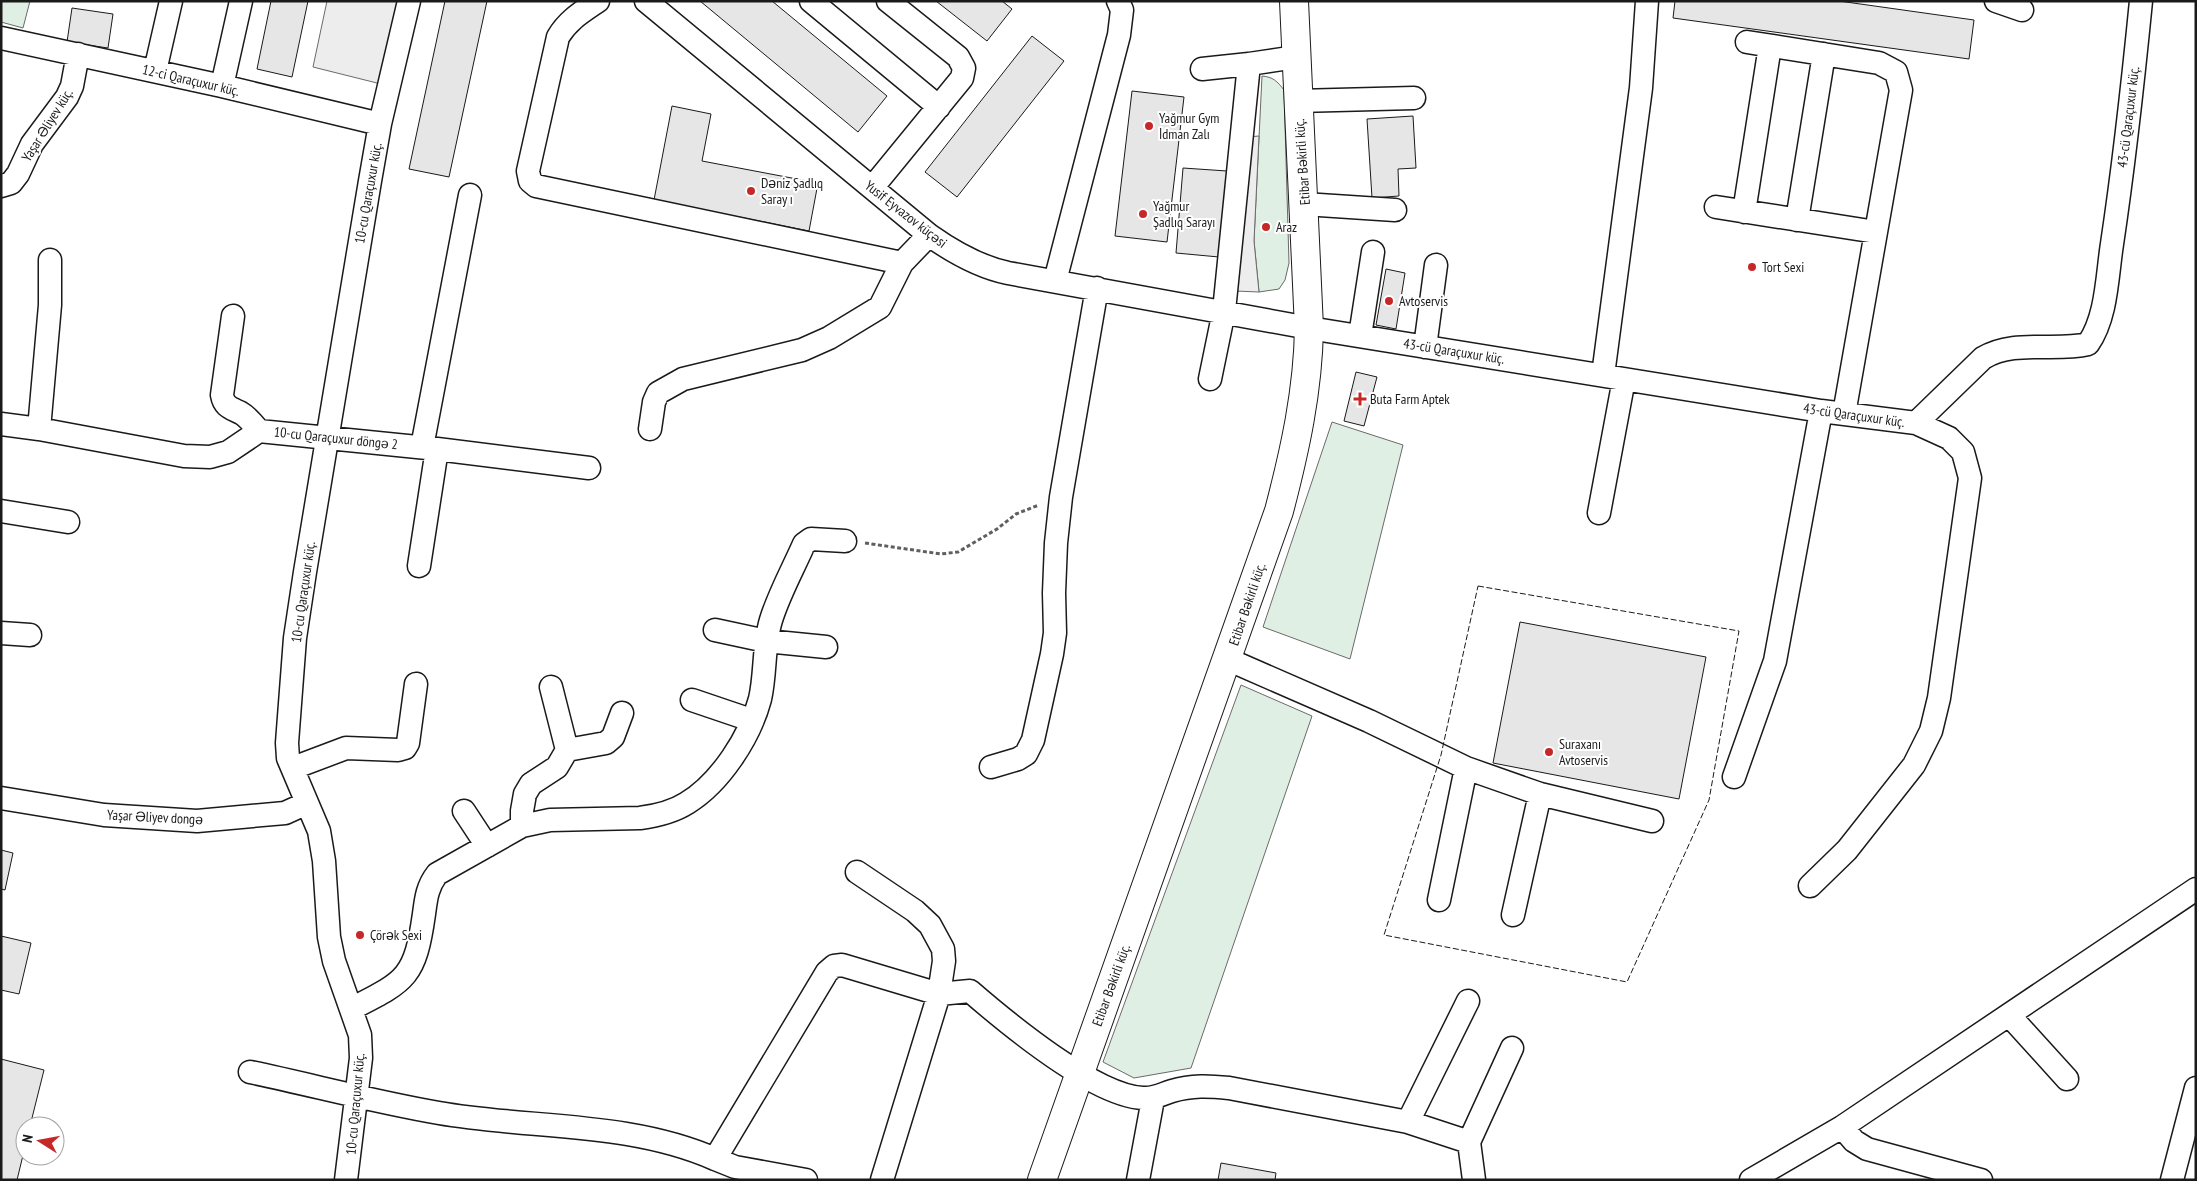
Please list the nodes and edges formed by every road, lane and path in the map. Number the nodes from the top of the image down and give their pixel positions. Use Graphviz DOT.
graph roads {
  1 [pos="171,1"];
  2 [pos="241,1"];
  3 [pos="409,1"];
  4 [pos="598,1"];
  5 [pos="646,1"];
  6 [pos="811,1"];
  7 [pos="888,1"];
  8 [pos="1118,1"];
  9 [pos="1294,1"];
  10 [pos="1647,1"];
  11 [pos="1996,1"];
  12 [pos="2141,1"];
  13 [pos="2022,10"];
  14 [pos="1,38"];
  15 [pos="1747,42"];
  16 [pos="1770,46"];
  17 [pos="78,54"];
  18 [pos="1824,54"];
  19 [pos="1296,57"];
  20 [pos="1249,64"];
  21 [pos="1202,68"];
  22 [pos="155,71"];
  23 [pos="222,86"];
  24 [pos="1414,98"];
  25 [pos="1298,101"];
  26 [pos="938,107"];
  27 [pos="380,124"];
  28 [pos="1,186"];
  29 [pos="872,188"];
  30 [pos="470,195"];
  31 [pos="1304,204"];
  32 [pos="1716,207"];
  33 [pos="1395,210"];
  34 [pos="1744,212"];
  35 [pos="1797,220"];
  36 [pos="1876,232"];
  37 [pos="929,235"];
  38 [pos="1373,252"];
  39 [pos="50,260"];
  40 [pos="902,263"];
  41 [pos="1436,265"];
  42 [pos="1055,281"];
  43 [pos="1097,288"];
  44 [pos="1224,312"];
  45 [pos="232,316"];
  46 [pos="1309,328"];
  47 [pos="1360,336"];
  48 [pos="1425,346"];
  49 [pos="1614,377"];
  50 [pos="1210,379"];
  51 [pos="1821,411"];
  52 [pos="1844,414"];
  53 [pos="1916,423"];
  54 [pos="1,424"];
  55 [pos="39,429"];
  56 [pos="650,429"];
  57 [pos="259,431"];
  58 [pos="328,437"];
  59 [pos="430,448"];
  60 [pos="589,468"];
  61 [pos="1061,497"];
  62 [pos="1,510"];
  63 [pos="1600,513"];
  64 [pos="68,522"];
  65 [pos="845,541"];
  66 [pos="419,566"];
  67 [pos="715,630"];
  68 [pos="1,633"];
  69 [pos="30,635"];
  70 [pos="766,641"];
  71 [pos="826,647"];
  72 [pos="1227,659"];
  73 [pos="416,684"];
  74 [pos="551,687"];
  75 [pos="692,700"];
  76 [pos="622,713"];
  77 [pos="751,720"];
  78 [pos="567,750"];
  79 [pos="991,766"];
  80 [pos="293,768"];
  81 [pos="1466,768"];
  82 [pos="1734,777"];
  83 [pos="1540,794"];
  84 [pos="1,798"];
  85 [pos="307,803"];
  86 [pos="464,811"];
  87 [pos="1652,821"];
  88 [pos="522,826"];
  89 [pos="487,846"];
  90 [pos="857,872"];
  91 [pos="1810,886"];
  92 [pos="2196,889"];
  93 [pos="1439,900"];
  94 [pos="1513,915"];
  95 [pos="939,994"];
  96 [pos="1468,1001"];
  97 [pos="351,1009"];
  98 [pos="2009,1016"];
  99 [pos="1512,1048"];
  100 [pos="250,1072"];
  101 [pos="1079,1073"];
  102 [pos="2067,1079"];
  103 [pos="2196,1088"];
  104 [pos="357,1095"];
  105 [pos="1153,1099"];
  106 [pos="1408,1122"];
  107 [pos="1842,1127"];
  108 [pos="1469,1142"];
  109 [pos="2188,1148"];
  110 [pos="715,1159"];
  111 [pos="346,1180"];
  112 [pos="806,1180"];
  113 [pos="882,1180"];
  114 [pos="1042,1180"];
  115 [pos="1138,1180"];
  116 [pos="1474,1180"];
  117 [pos="1750,1180"];
  118 [pos="1981,1180"];
  119 [pos="2172,1180"];
  1 -- 22 [label="street"];
  2 -- 23 [label="street"];
  3 -- 27 [label="street, 10-cu Qaraçuxur küç."];
  4 -- 40 [label="street"];
  5 -- 29 [label="street, Yusif Eyvazov küçəsi"];
  6 -- 26 [label="street"];
  7 -- 26 [label="street"];
  8 -- 42 [label="street"];
  9 -- 19 [label="main road, Etibar Bəkirli küç."];
  10 -- 49 [label="street"];
  11 -- 13 [label="street"];
  12 -- 53 [label="street, 43-cü Qaraçuxur küç."];
  14 -- 17 [label="street, 12-ci Qaraçuxur küç."];
  15 -- 16 [label="street"];
  16 -- 18 [label="street"];
  16 -- 34 [label="street"];
  17 -- 22 [label="street, 12-ci Qaraçuxur küç."];
  17 -- 28 [label="street, Yaşar Əliyev küç."];
  18 -- 35 [label="street"];
  18 -- 36 [label="street"];
  19 -- 20 [label="street"];
  19 -- 25 [label="main road, Etibar Bəkirli küç."];
  20 -- 21 [label="street"];
  20 -- 44 [label="street"];
  22 -- 23 [label="street, 12-ci Qaraçuxur küç."];
  23 -- 27 [label="street, 12-ci Qaraçuxur küç."];
  24 -- 25 [label="street"];
  25 -- 31 [label="main road, Etibar Bəkirli küç."];
  26 -- 29 [label="street"];
  27 -- 58 [label="street, 10-cu Qaraçuxur küç."];
  29 -- 37 [label="street, Yusif Eyvazov küçəsi"];
  30 -- 59 [label="street"];
  31 -- 33 [label="street"];
  31 -- 46 [label="main road, Etibar Bəkirli küç."];
  32 -- 34 [label="street"];
  34 -- 35 [label="street"];
  35 -- 36 [label="street"];
  36 -- 52 [label="street"];
  37 -- 40 [label="street"];
  37 -- 42 [label="street, Yusif Eyvazov küçəsi"];
  38 -- 47 [label="street"];
  39 -- 55 [label="street"];
  40 -- 56 [label="street"];
  41 -- 48 [label="street"];
  42 -- 43 [label="street, Yusif Eyvazov küçəsi"];
  43 -- 44 [label="street, Yusif Eyvazov küçəsi"];
  43 -- 61 [label="street"];
  44 -- 46 [label="street, Yusif Eyvazov küçəsi"];
  44 -- 50 [label="street"];
  45 -- 57 [label="street"];
  46 -- 47 [label="street, 43-cü Qaraçuxur küç."];
  46 -- 72 [label="main road, Etibar Bəkirli küç."];
  47 -- 48 [label="street, 43-cü Qaraçuxur küç."];
  48 -- 49 [label="street, 43-cü Qaraçuxur küç."];
  49 -- 51 [label="street, 43-cü Qaraçuxur küç."];
  49 -- 63 [label="street"];
  51 -- 52 [label="street, 43-cü Qaraçuxur küç."];
  51 -- 82 [label="street"];
  52 -- 53 [label="street, 43-cü Qaraçuxur küç."];
  53 -- 91 [label="street"];
  54 -- 55 [label="street, 10-cu Qaraçuxur döngə 2"];
  55 -- 57 [label="street, 10-cu Qaraçuxur döngə 2"];
  57 -- 58 [label="street, 10-cu Qaraçuxur döngə 2"];
  58 -- 59 [label="street, 10-cu Qaraçuxur döngə 2"];
  58 -- 80 [label="street, 10-cu Qaraçuxur küç."];
  59 -- 60 [label="street, 10-cu Qaraçuxur döngə 2"];
  59 -- 66 [label="street"];
  61 -- 65 [label="path"];
  61 -- 79 [label="street"];
  62 -- 64 [label="street"];
  65 -- 70 [label="street"];
  67 -- 70 [label="street"];
  68 -- 69 [label="street"];
  70 -- 71 [label="street"];
  70 -- 77 [label="street"];
  72 -- 81 [label="street"];
  72 -- 101 [label="main road, Etibar Bəkirli küç."];
  73 -- 80 [label="street"];
  74 -- 78 [label="street"];
  75 -- 77 [label="street"];
  76 -- 78 [label="street"];
  77 -- 88 [label="street"];
  78 -- 88 [label="street"];
  80 -- 85 [label="street, 10-cu Qaraçuxur küç."];
  81 -- 83 [label="street"];
  81 -- 93 [label="street"];
  83 -- 87 [label="street"];
  83 -- 94 [label="street"];
  84 -- 85 [label="street, Yaşar Əliyev dongə"];
  85 -- 97 [label="street, 10-cu Qaraçuxur küç."];
  86 -- 89 [label="street"];
  88 -- 89 [label="street"];
  89 -- 97 [label="street"];
  90 -- 95 [label="street"];
  92 -- 98 [label="street"];
  95 -- 101 [label="street"];
  95 -- 110 [label="street"];
  95 -- 113 [label="street"];
  96 -- 106 [label="street"];
  97 -- 104 [label="street, 10-cu Qaraçuxur küç."];
  98 -- 102 [label="street"];
  98 -- 107 [label="street"];
  99 -- 108 [label="street"];
  100 -- 104 [label="street"];
  101 -- 105 [label="street"];
  101 -- 114 [label="main road, Etibar Bəkirli küç."];
  103 -- 109 [label="street"];
  104 -- 110 [label="street"];
  104 -- 111 [label="street, 10-cu Qaraçuxur küç."];
  105 -- 106 [label="street"];
  105 -- 115 [label="street"];
  106 -- 108 [label="street"];
  107 -- 117 [label="street"];
  107 -- 118 [label="street"];
  108 -- 116 [label="street"];
  109 -- 119 [label="street"];
  110 -- 112 [label="street"];
}
